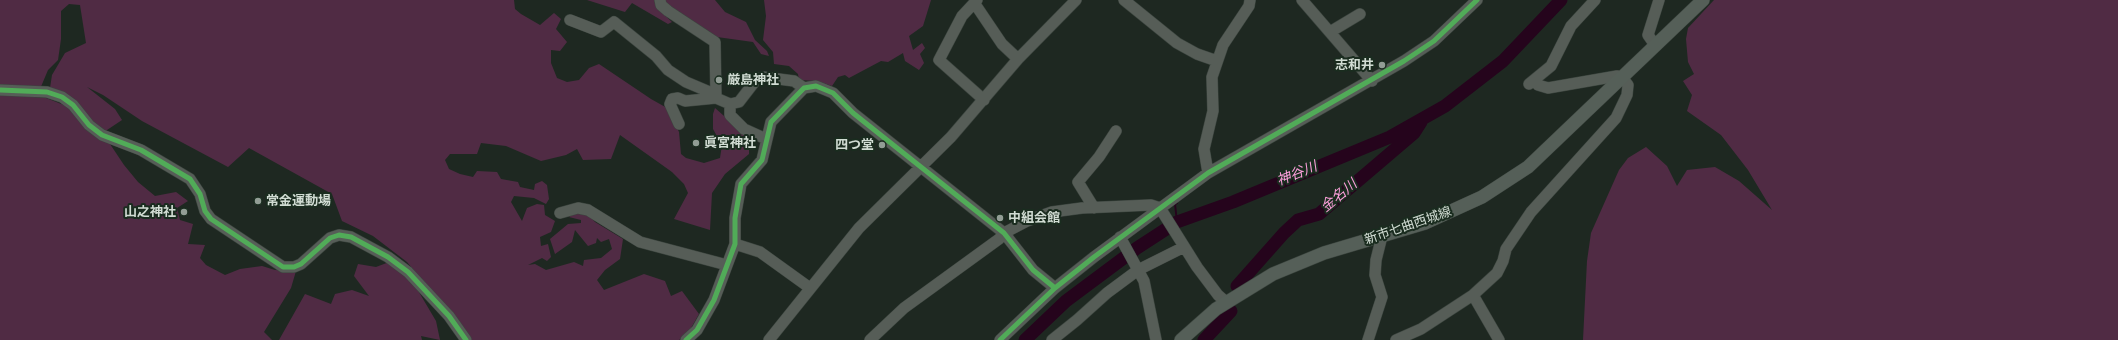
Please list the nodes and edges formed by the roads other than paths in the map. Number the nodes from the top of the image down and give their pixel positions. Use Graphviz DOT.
graph roads {
  1 [pos="660,0"];
  2 [pos="1076,0"];
  3 [pos="1124,0"];
  4 [pos="1250,0"];
  5 [pos="1302,0"];
  6 [pos="1477,0"];
  7 [pos="1594,0"];
  8 [pos="1660,0"];
  9 [pos="1702,0"];
  10 [pos="976,2"];
  11 [pos="1360,14"];
  12 [pos="570,20"];
  13 [pos="1330,32"];
  14 [pos="1655,45"];
  15 [pos="1018,59"];
  16 [pos="1217,61"];
  17 [pos="1622,77"];
  18 [pos="1372,81"];
  19 [pos="804,88"];
  20 [pos="0,90"];
  21 [pos="716,98"];
  22 [pos="984,100"];
  23 [pos="730,104"];
  24 [pos="679,124"];
  25 [pos="1116,131"];
  26 [pos="766,139"];
  27 [pos="922,166"];
  28 [pos="1208,173"];
  29 [pos="1094,208"];
  30 [pos="1161,210"];
  31 [pos="560,213"];
  32 [pos="1004,233"];
  33 [pos="1382,236"];
  34 [pos="1120,237"];
  35 [pos="735,244"];
  36 [pos="1184,248"];
  37 [pos="727,266"];
  38 [pos="1138,270"];
  39 [pos="810,288"];
  40 [pos="1055,288"];
  41 [pos="1473,295"];
  42 [pos="1226,302"];
  43 [pos="466,340"];
  44 [pos="686,340"];
  45 [pos="769,340"];
  46 [pos="870,340"];
  47 [pos="1000,340"];
  48 [pos="1052,340"];
  49 [pos="1156,340"];
  50 [pos="1181,340"];
  51 [pos="1368,340"];
  52 [pos="1396,340"];
  53 [pos="1500,340"];
  1 -- 21 [label="street"];
  2 -- 15 [label="street"];
  3 -- 16 [label="street"];
  4 -- 16 [label="street"];
  5 -- 13 [label="street"];
  6 -- 18 [label="street"];
  7 -- 17 [label="street"];
  8 -- 14 [label="street"];
  9 -- 14 [label="main road, 新市七曲西城線"];
  10 -- 15 [label="street"];
  10 -- 22 [label="street"];
  11 -- 13 [label="street"];
  12 -- 21 [label="street"];
  13 -- 18 [label="street"];
  14 -- 17 [label="main road, 新市七曲西城線"];
  15 -- 22 [label="street"];
  16 -- 28 [label="street"];
  17 -- 33 [label="main road, 新市七曲西城線"];
  17 -- 41 [label="street"];
  18 -- 28 [label="street"];
  19 -- 23 [label="street"];
  19 -- 26 [label="street"];
  19 -- 27 [label="street"];
  20 -- 43 [label="street"];
  21 -- 23 [label="street"];
  21 -- 24 [label="street"];
  22 -- 27 [label="street"];
  23 -- 26 [label="street"];
  25 -- 29 [label="street"];
  26 -- 35 [label="street"];
  27 -- 32 [label="street"];
  27 -- 39 [label="street"];
  28 -- 30 [label="street"];
  29 -- 30 [label="street"];
  29 -- 32 [label="street"];
  30 -- 34 [label="street"];
  30 -- 36 [label="street"];
  31 -- 37 [label="street"];
  32 -- 40 [label="street"];
  32 -- 46 [label="street"];
  33 -- 42 [label="main road, 新市七曲西城線"];
  33 -- 51 [label="street"];
  34 -- 38 [label="street"];
  34 -- 40 [label="street"];
  35 -- 37 [label="street"];
  35 -- 39 [label="street"];
  36 -- 38 [label="street"];
  36 -- 42 [label="street"];
  37 -- 44 [label="street"];
  38 -- 48 [label="street"];
  38 -- 49 [label="street"];
  39 -- 45 [label="street"];
  40 -- 47 [label="street"];
  41 -- 52 [label="street"];
  41 -- 53 [label="street"];
  42 -- 50 [label="main road, 新市七曲西城線"];
}
